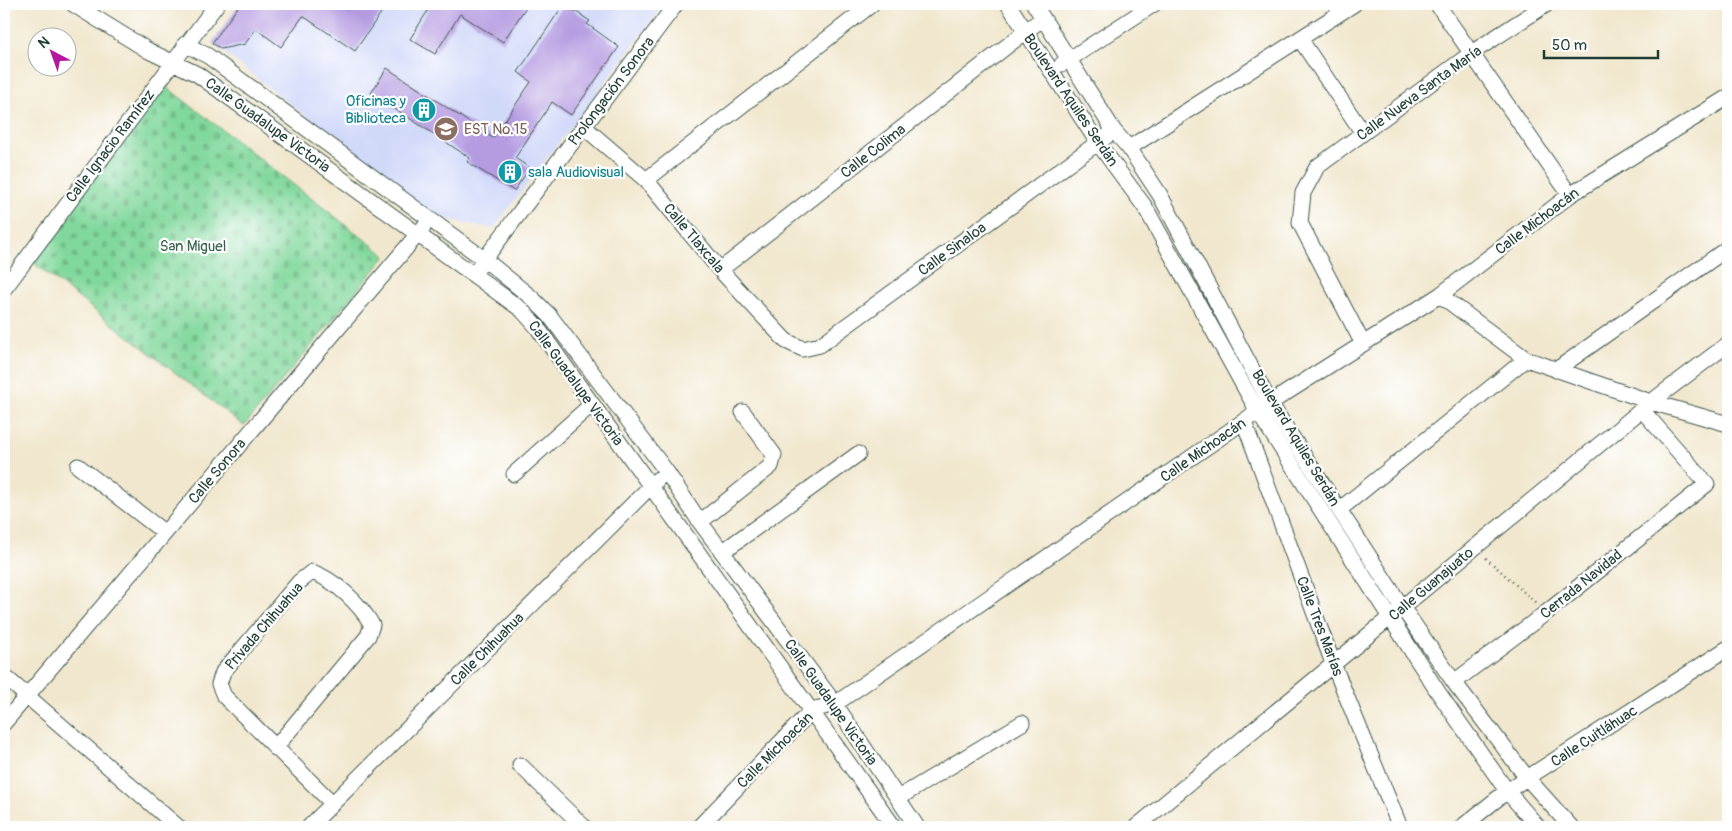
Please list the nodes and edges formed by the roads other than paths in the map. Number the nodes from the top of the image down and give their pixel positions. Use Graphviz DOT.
graph roads {
  1 [pos="73,4"];
  2 [pos="217,4"];
  3 [pos="676,4"];
  4 [pos="872,4"];
  5 [pos="1008,4"];
  6 [pos="1034,4"];
  7 [pos="1154,4"];
  8 [pos="1354,4"];
  9 [pos="1437,4"];
  10 [pos="1547,4"];
  11 [pos="1043,18"];
  12 [pos="1025,32"];
  13 [pos="1300,39"];
  14 [pos="185,44"];
  15 [pos="1473,52"];
  16 [pos="1068,60"];
  17 [pos="174,61"];
  18 [pos="1051,71"];
  19 [pos="1728,97"];
  20 [pos="584,126"];
  21 [pos="1114,131"];
  22 [pos="1363,133"];
  23 [pos="1098,143"];
  24 [pos="1129,148"];
  25 [pos="646,180"];
  26 [pos="1570,195"];
  27 [pos="430,219"];
  28 [pos="418,234"];
  29 [pos="1728,248"];
  30 [pos="484,259"];
  31 [pos="720,270"];
  32 [pos="473,275"];
  33 [pos="4,289"];
  34 [pos="1440,295"];
  35 [pos="1363,344"];
  36 [pos="1728,344"];
  37 [pos="803,349"];
  38 [pos="1526,359"];
  39 [pos="1556,370"];
  40 [pos="1270,403"];
  41 [pos="592,404"];
  42 [pos="1646,406"];
  43 [pos="743,412"];
  44 [pos="1258,412"];
  45 [pos="1244,422"];
  46 [pos="1728,424"];
  47 [pos="858,454"];
  48 [pos="78,466"];
  49 [pos="666,471"];
  50 [pos="514,474"];
  51 [pos="651,485"];
  52 [pos="1339,510"];
  53 [pos="700,522"];
  54 [pos="165,533"];
  55 [pos="722,552"];
  56 [pos="1402,607"];
  57 [pos="1390,618"];
  58 [pos="1728,648"];
  59 [pos="1334,666"];
  60 [pos="4,676"];
  61 [pos="1454,682"];
  62 [pos="26,696"];
  63 [pos="835,704"];
  64 [pos="812,710"];
  65 [pos="4,723"];
  66 [pos="1022,723"];
  67 [pos="276,748"];
  68 [pos="520,765"];
  69 [pos="1528,779"];
  70 [pos="1507,791"];
  71 [pos="898,798"];
  72 [pos="332,803"];
  73 [pos="178,827"];
  74 [pos="309,827"];
  75 [pos="584,827"];
  76 [pos="699,827"];
  77 [pos="894,827"];
  78 [pos="917,827"];
  79 [pos="1136,827"];
  80 [pos="1400,827"];
  81 [pos="1462,827"];
  82 [pos="1538,827"];
  83 [pos="1571,827"];
  1 -- 17 [label="street, Calle Guadalupe Victoria"];
  2 -- 14 [label="street, Calle Ignacio Ramírez"];
  3 -- 20 [label="street, Prolongación Sonora"];
  4 -- 25 [label="street"];
  5 -- 12 [label="street, Boulevard Aquiles Serdán"];
  6 -- 11 [label="street, Boulevard Aquiles Serdán"];
  7 -- 16 [label="street"];
  8 -- 13 [label="street"];
  9 -- 15 [label="street"];
  10 -- 15 [label="street, Calle Nueva Santa María"];
  11 -- 12 [label="street, Calle Colima"];
  11 -- 16 [label="street, Boulevard Aquiles Serdán"];
  12 -- 18 [label="street, Boulevard Aquiles Serdán"];
  12 -- 31 [label="street, Calle Colima"];
  13 -- 22 [label="street"];
  13 -- 24 [label="street"];
  14 -- 17 [label="street, Calle Ignacio Ramírez"];
  14 -- 27 [label="street, Calle Guadalupe Victoria"];
  15 -- 22 [label="street, Calle Nueva Santa María"];
  15 -- 26 [label="street"];
  16 -- 18 [label="street"];
  16 -- 21 [label="street, Boulevard Aquiles Serdán"];
  17 -- 28 [label="street, Calle Guadalupe Victoria"];
  17 -- 33 [label="street, Calle Ignacio Ramírez"];
  18 -- 23 [label="street, Boulevard Aquiles Serdán"];
  19 -- 26 [label="street, Calle Michoacán"];
  20 -- 25 [label="street, Calle Tlaxcala"];
  20 -- 30 [label="street, Prolongación Sonora"];
  21 -- 23 [label="street, Calle Sinaloa"];
  21 -- 24 [label="street, Boulevard Aquiles Serdán"];
  22 -- 35 [label="street, Calle Nueva Santa María"];
  23 -- 37 [label="street, Calle Sinaloa"];
  23 -- 44 [label="street, Boulevard Aquiles Serdán"];
  24 -- 40 [label="street, Boulevard Aquiles Serdán"];
  25 -- 31 [label="street, Calle Tlaxcala"];
  26 -- 34 [label="street, Calle Michoacán"];
  27 -- 28 [label="street, Calle Sonora"];
  27 -- 30 [label="street, Calle Guadalupe Victoria"];
  28 -- 32 [label="street, Calle Guadalupe Victoria"];
  28 -- 54 [label="street, Calle Sonora"];
  29 -- 39 [label="street"];
  30 -- 32 [label="street, Prolongación Sonora"];
  30 -- 49 [label="street, Calle Guadalupe Victoria"];
  31 -- 37 [label="street, Calle Tlaxcala"];
  32 -- 41 [label="street, Calle Guadalupe Victoria"];
  34 -- 35 [label="street, Calle Michoacán"];
  34 -- 38 [label="street"];
  35 -- 40 [label="street, Calle Michoacán"];
  36 -- 42 [label="street, Calle Guanajuato"];
  38 -- 39 [label="street"];
  38 -- 52 [label="street"];
  39 -- 42 [label="street"];
  40 -- 44 [label="street, Calle Michoacán"];
  40 -- 52 [label="street, Boulevard Aquiles Serdán"];
  41 -- 50 [label="street"];
  41 -- 51 [label="street, Calle Guadalupe Victoria"];
  42 -- 46 [label="street"];
  42 -- 56 [label="street, Calle Guanajuato"];
  42 -- 61 [label="street, Cerrada Navidad"];
  43 -- 53 [label="street"];
  44 -- 45 [label="street, Calle Michoacán"];
  44 -- 57 [label="street, Boulevard Aquiles Serdán"];
  45 -- 59 [label="street, Calle Tres Marías"];
  45 -- 63 [label="street, Calle Michoacán"];
  47 -- 55 [label="street"];
  48 -- 54 [label="street"];
  49 -- 51 [label="street, Calle Chihuahua"];
  49 -- 53 [label="street, Calle Guadalupe Victoria"];
  51 -- 64 [label="street, Calle Guadalupe Victoria"];
  51 -- 72 [label="street, Calle Chihuahua"];
  52 -- 56 [label="street, Boulevard Aquiles Serdán"];
  53 -- 55 [label="street, Calle Guadalupe Victoria"];
  54 -- 62 [label="street, Calle Sonora"];
  55 -- 63 [label="street, Calle Guadalupe Victoria"];
  56 -- 57 [label="street, Calle Guanajuato"];
  56 -- 61 [label="street, Boulevard Aquiles Serdán"];
  57 -- 59 [label="street, Calle Guanajuato"];
  57 -- 70 [label="street, Boulevard Aquiles Serdán"];
  58 -- 69 [label="street, Calle Cuitláhuac"];
  59 -- 79 [label="street, Calle Guanajuato"];
  59 -- 80 [label="street, Calle Tres Marías"];
  60 -- 62 [label="street"];
  61 -- 69 [label="street, Boulevard Aquiles Serdán"];
  62 -- 65 [label="street, Calle Sonora"];
  62 -- 73 [label="street"];
  63 -- 64 [label="street, Calle Michoacán"];
  63 -- 71 [label="street, Calle Guadalupe Victoria"];
  64 -- 76 [label="street, Calle Michoacán"];
  64 -- 77 [label="street, Calle Guadalupe Victoria"];
  66 -- 71 [label="street"];
  67 -- 67 [label="street, Privada Chihuahua"];
  67 -- 72 [label="street, Privada Chihuahua"];
  68 -- 75 [label="street"];
  69 -- 70 [label="street, Calle Cuitláhuac"];
  69 -- 83 [label="street, Boulevard Aquiles Serdán"];
  70 -- 81 [label="street, Calle Cuitláhuac"];
  70 -- 82 [label="street, Boulevard Aquiles Serdán"];
  71 -- 78 [label="street, Calle Guadalupe Victoria"];
  72 -- 74 [label="street, Calle Chihuahua"];
}
